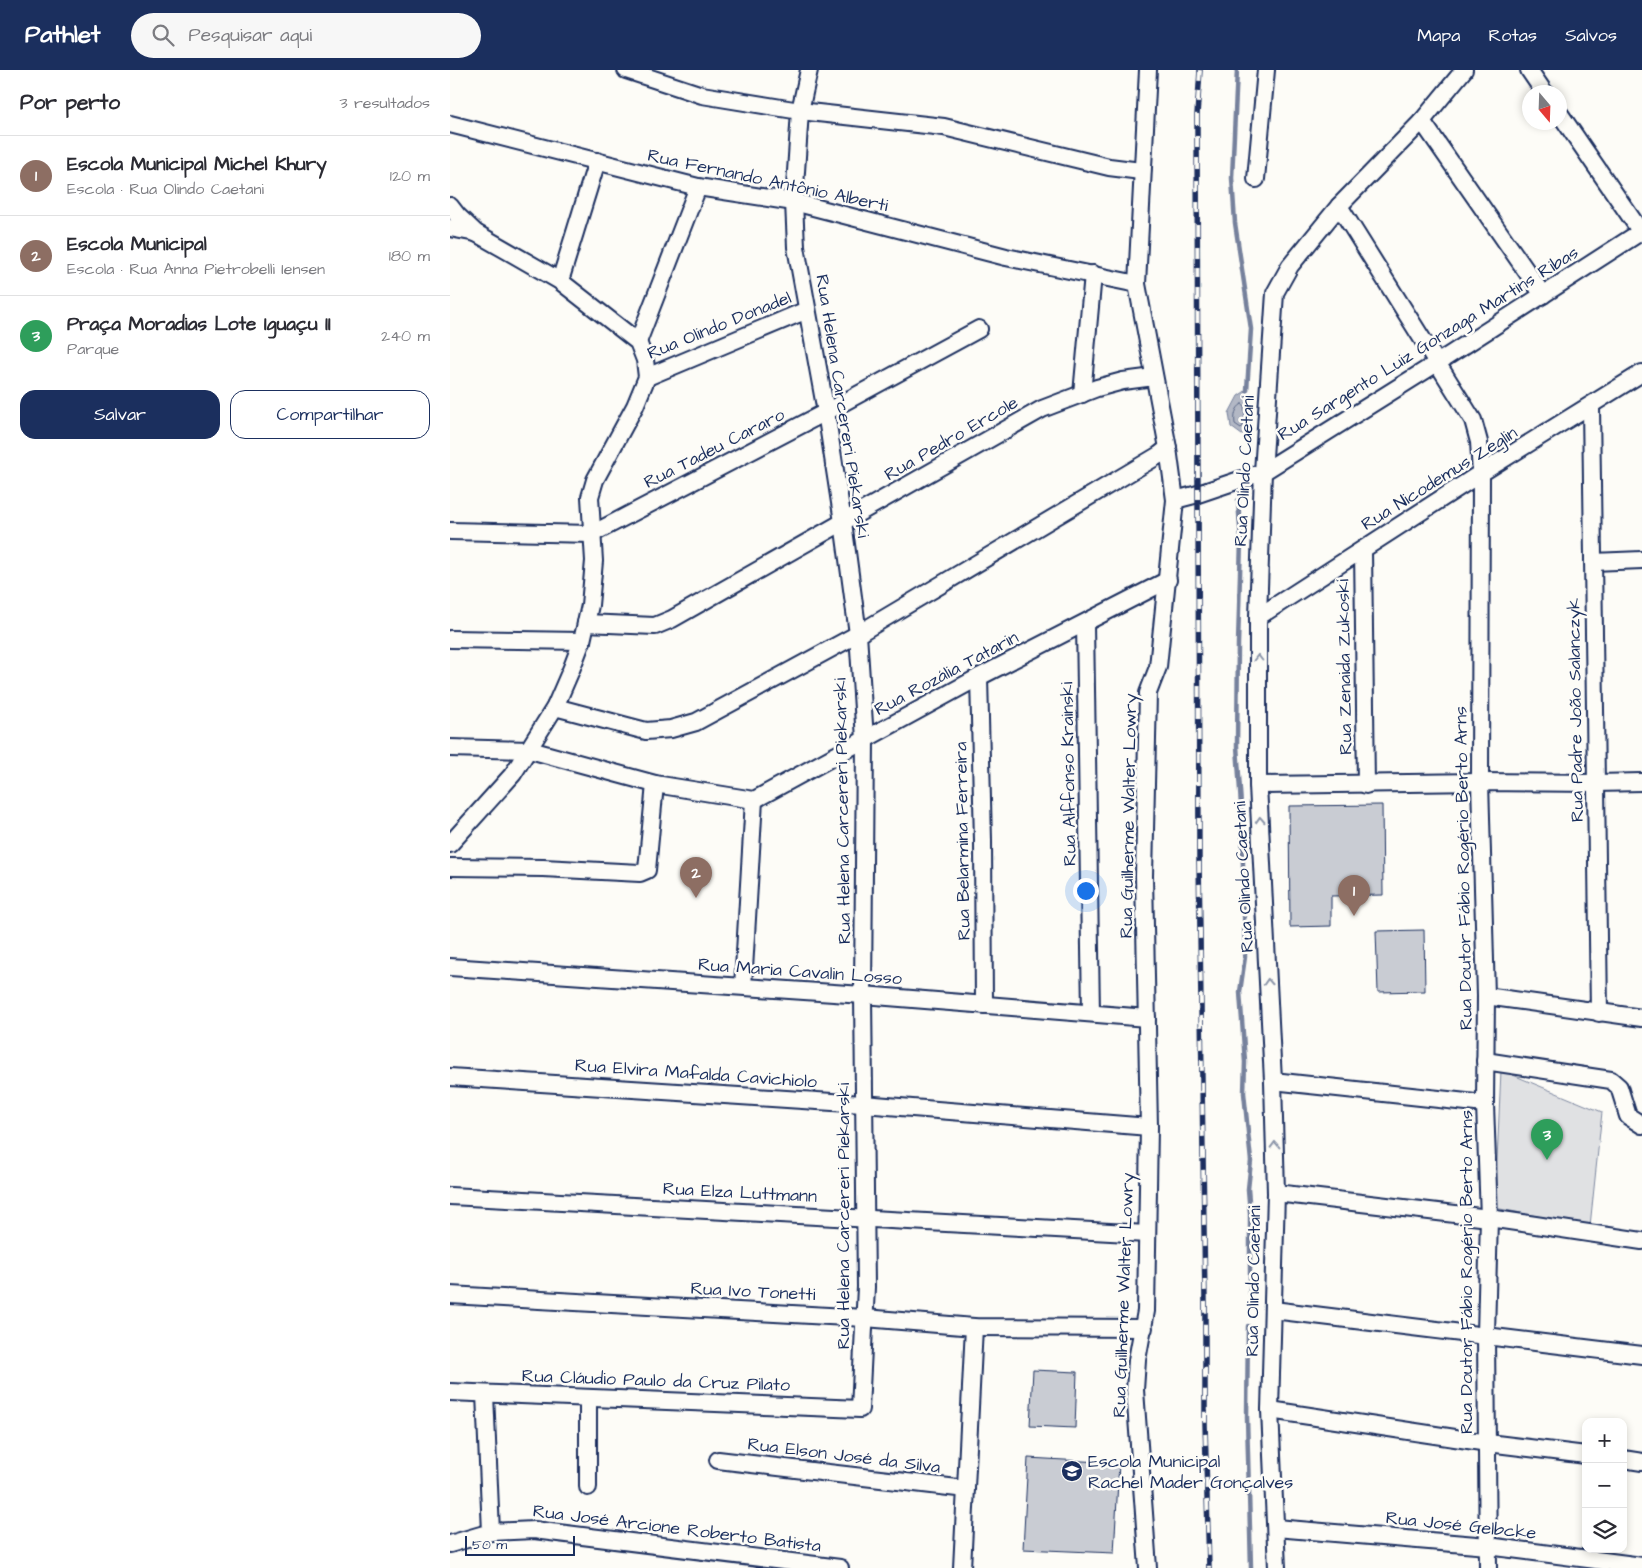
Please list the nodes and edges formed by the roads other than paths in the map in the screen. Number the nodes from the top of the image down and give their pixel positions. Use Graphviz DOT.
graph roads {
  1 [pos="626,70"];
  2 [pos="809,70"];
  3 [pos="1148,70"];
  4 [pos="1266,70"];
  5 [pos="1464,70"];
  6 [pos="1529,70"];
  7 [pos="1539,85"];
  8 [pos="800,112"];
  9 [pos="1422,121"];
  10 [pos="450,124"];
  11 [pos="1567,124"];
  12 [pos="597,161"];
  13 [pos="1142,171"];
  14 [pos="1256,180"];
  15 [pos="698,188"];
  16 [pos="794,202"];
  17 [pos="450,206"];
  18 [pos="1339,206"];
  19 [pos="450,228"];
  20 [pos="1642,232"];
  21 [pos="476,233"];
  22 [pos="1093,274"];
  23 [pos="560,281"];
  24 [pos="1137,284"];
  25 [pos="1543,295"];
  26 [pos="807,310"];
  27 [pos="979,329"];
  28 [pos="638,342"];
  29 [pos="1437,363"];
  30 [pos="1642,373"];
  31 [pos="647,377"];
  32 [pos="1154,377"];
  33 [pos="1082,394"];
  34 [pos="1591,406"];
  35 [pos="826,412"];
  36 [pos="1168,448"];
  37 [pos="1262,472"];
  38 [pos="1481,473"];
  39 [pos="1175,500"];
  40 [pos="843,522"];
  41 [pos="450,532"];
  42 [pos="592,534"];
  43 [pos="1363,550"];
  44 [pos="1642,560"];
  45 [pos="1593,562"];
  46 [pos="1168,580"];
  47 [pos="1258,617"];
  48 [pos="586,623"];
  49 [pos="1085,624"];
  50 [pos="858,634"];
  51 [pos="450,639"];
  52 [pos="582,641"];
  53 [pos="979,676"];
  54 [pos="555,707"];
  55 [pos="865,739"];
  56 [pos="450,748"];
  57 [pos="530,750"];
  58 [pos="1480,782"];
  59 [pos="1642,782"];
  60 [pos="1596,783"];
  61 [pos="655,784"];
  62 [pos="1366,784"];
  63 [pos="1258,785"];
  64 [pos="754,800"];
  65 [pos="450,844"];
  66 [pos="450,867"];
  67 [pos="450,967"];
  68 [pos="743,986"];
  69 [pos="863,995"];
  70 [pos="1486,996"];
  71 [pos="984,1006"];
  72 [pos="1091,1013"];
  73 [pos="1599,1013"];
  74 [pos="1148,1018"];
  75 [pos="1642,1018"];
  76 [pos="1486,1062"];
  77 [pos="450,1077"];
  78 [pos="1273,1080"];
  79 [pos="863,1104"];
  80 [pos="1486,1104"];
  81 [pos="1642,1126"];
  82 [pos="1149,1127"];
  83 [pos="1276,1193"];
  84 [pos="450,1196"];
  85 [pos="1489,1218"];
  86 [pos="865,1220"];
  87 [pos="1147,1234"];
  88 [pos="1642,1241"];
  89 [pos="450,1295"];
  90 [pos="1273,1310"];
  91 [pos="864,1318"];
  92 [pos="974,1327"];
  93 [pos="1144,1328"];
  94 [pos="1486,1334"];
  95 [pos="1642,1355"];
  96 [pos="450,1392"];
  97 [pos="485,1394"];
  98 [pos="588,1398"];
  99 [pos="860,1409"];
  100 [pos="1270,1410"];
  101 [pos="1488,1442"];
  102 [pos="1582,1454"];
  103 [pos="718,1460"];
  104 [pos="1627,1460"];
  105 [pos="1642,1462"];
  106 [pos="588,1487"];
  107 [pos="966,1489"];
  108 [pos="1276,1528"];
  109 [pos="492,1532"];
  110 [pos="450,1544"];
  111 [pos="1488,1546"];
  112 [pos="1642,1566"];
  113 [pos="840,1568"];
  114 [pos="962,1568"];
  115 [pos="1148,1568"];
  116 [pos="1277,1568"];
  117 [pos="1488,1568"];
  1 -- 8 [label="street"];
  2 -- 8 [label="street, Rua Helena Carcereri Piekarski"];
  3 -- 13 [label="street, Rua Guilherme Walter Lowry"];
  4 -- 14 [label="street"];
  5 -- 9 [label="street, Rua Olindo Caetani"];
  6 -- 7 [label="street"];
  8 -- 13 [label="street"];
  8 -- 16 [label="street, Rua Helena Carcereri Piekarski"];
  9 -- 18 [label="street, Rua Olindo Caetani"];
  9 -- 25 [label="street"];
  10 -- 12 [label="street, Rua Fernando Antônio Alberti"];
  11 -- 20 [label="street"];
  12 -- 15 [label="street, Rua Fernando Antônio Alberti"];
  12 -- 23 [label="street"];
  13 -- 24 [label="street, Rua Guilherme Walter Lowry"];
  15 -- 16 [label="street, Rua Fernando Antônio Alberti"];
  15 -- 28 [label="street"];
  16 -- 22 [label="street, Rua Fernando Antônio Alberti"];
  16 -- 26 [label="street, Rua Helena Carcereri Piekarski"];
  17 -- 21 [label="street"];
  18 -- 29 [label="street, Rua Doutor Fábio Rogério Berto Arns"];
  18 -- 37 [label="street, Rua Olindo Caetani"];
  19 -- 21 [label="street"];
  20 -- 25 [label="street, Rua Sargento Luiz Gonzaga Martins Ribas"];
  21 -- 23 [label="street"];
  22 -- 24 [label="street, Rua Fernando Antônio Alberti"];
  22 -- 33 [label="street"];
  23 -- 28 [label="street"];
  24 -- 32 [label="street, Rua Guilherme Walter Lowry"];
  25 -- 29 [label="street, Rua Sargento Luiz Gonzaga Martins Ribas"];
  26 -- 31 [label="street, Rua Olindo Donadel"];
  26 -- 35 [label="street, Rua Helena Carcereri Piekarski"];
  27 -- 35 [label="street, Rua Tadeu Cararo"];
  28 -- 31 [label="street"];
  29 -- 37 [label="street, Rua Sargento Luiz Gonzaga Martins Ribas"];
  29 -- 38 [label="street, Rua Doutor Fábio Rogério Berto Arns"];
  30 -- 34 [label="street, Rua Nicodemus Zeglin"];
  31 -- 42 [label="street"];
  32 -- 33 [label="street, Rua Pedro Ercole"];
  32 -- 36 [label="street, Rua Guilherme Walter Lowry"];
  33 -- 40 [label="street, Rua Pedro Ercole"];
  34 -- 38 [label="street, Rua Nicodemus Zeglin"];
  34 -- 45 [label="street, Rua Padre João Salanczyk"];
  35 -- 40 [label="street, Rua Helena Carcereri Piekarski"];
  35 -- 42 [label="street, Rua Tadeu Cararo"];
  36 -- 39 [label="street, Rua Guilherme Walter Lowry"];
  36 -- 50 [label="street"];
  37 -- 39 [label="street, Rua Sargento Luiz Gonzaga Martins Ribas"];
  37 -- 47 [label="street, Rua Olindo Caetani"];
  38 -- 43 [label="street, Rua Nicodemus Zeglin"];
  38 -- 58 [label="street, Rua Doutor Fábio Rogério Berto Arns"];
  39 -- 46 [label="street, Rua Guilherme Walter Lowry"];
  40 -- 48 [label="street, Rua Pedro Ercole"];
  40 -- 50 [label="street, Rua Helena Carcereri Piekarski"];
  41 -- 42 [label="street, Rua Tadeu Cararo"];
  42 -- 48 [label="street"];
  43 -- 47 [label="street, Rua Nicodemus Zeglin"];
  43 -- 62 [label="street, Rua Zenaida Zukoski"];
  44 -- 45 [label="street"];
  45 -- 60 [label="street, Rua Padre João Salanczyk"];
  46 -- 49 [label="street, Rua Rozália Tatarin"];
  46 -- 74 [label="street, Rua Guilherme Walter Lowry"];
  63 -- 47 [label="street, Rua Olindo Caetani, one-way"];
  48 -- 52 [label="street"];
  49 -- 53 [label="street, Rua Rozália Tatarin"];
  49 -- 72 [label="street, Rua Alffonso Krainski"];
  50 -- 54 [label="street"];
  50 -- 55 [label="street, Rua Helena Carcereri Piekarski"];
  51 -- 52 [label="street"];
  52 -- 54 [label="street"];
  53 -- 55 [label="street, Rua Rozália Tatarin"];
  53 -- 71 [label="street, Rua Belarmina Ferreira"];
  54 -- 57 [label="street"];
  55 -- 64 [label="street, Rua Rozália Tatarin"];
  55 -- 69 [label="street, Rua Helena Carcereri Piekarski"];
  56 -- 57 [label="street"];
  57 -- 61 [label="street"];
  57 -- 65 [label="street"];
  58 -- 60 [label="street"];
  58 -- 62 [label="street"];
  58 -- 70 [label="street, Rua Doutor Fábio Rogério Berto Arns"];
  59 -- 60 [label="street"];
  60 -- 73 [label="street, Rua Padre João Salanczyk"];
  61 -- 64 [label="street"];
  61 -- 66 [label="street"];
  62 -- 63 [label="street"];
  78 -- 63 [label="street, Rua Olindo Caetani, one-way"];
  64 -- 68 [label="street"];
  67 -- 68 [label="street, Rua Maria Cavalin Losso"];
  68 -- 69 [label="street, Rua Maria Cavalin Losso"];
  69 -- 71 [label="street, Rua Maria Cavalin Losso"];
  69 -- 79 [label="street, Rua Helena Carcereri Piekarski"];
  70 -- 73 [label="street"];
  70 -- 76 [label="street, Rua Doutor Fábio Rogério Berto Arns"];
  71 -- 72 [label="street, Rua Maria Cavalin Losso"];
  72 -- 74 [label="street, Rua Maria Cavalin Losso"];
  73 -- 75 [label="street"];
  74 -- 82 [label="street, Rua Guilherme Walter Lowry"];
  76 -- 80 [label="street, Rua Doutor Fábio Rogério Berto Arns"];
  76 -- 81 [label="street"];
  77 -- 79 [label="street, Rua Elvira Mafalda Cavichiolo"];
  78 -- 80 [label="street"];
  83 -- 78 [label="street, Rua Olindo Caetani, one-way"];
  79 -- 82 [label="street, Rua Elvira Mafalda Cavichiolo"];
  79 -- 86 [label="street, Rua Helena Carcereri Piekarski"];
  80 -- 85 [label="street, Rua Doutor Fábio Rogério Berto Arns"];
  82 -- 87 [label="street, Rua Guilherme Walter Lowry"];
  83 -- 85 [label="street"];
  83 -- 90 [label="street, Rua Olindo Caetani"];
  84 -- 86 [label="street, Rua Elza Luttmann"];
  85 -- 88 [label="street"];
  85 -- 94 [label="street, Rua Doutor Fábio Rogério Berto Arns"];
  86 -- 87 [label="street, Rua Elza Luttmann"];
  86 -- 91 [label="street, Rua Helena Carcereri Piekarski"];
  87 -- 93 [label="street, Rua Guilherme Walter Lowry"];
  89 -- 91 [label="street, Rua Ivo Tonetti"];
  90 -- 94 [label="street"];
  90 -- 100 [label="street, Rua Olindo Caetani"];
  91 -- 92 [label="street, Rua Ivo Tonetti"];
  91 -- 99 [label="street, Rua Helena Carcereri Piekarski"];
  92 -- 93 [label="street, Rua Ivo Tonetti"];
  92 -- 107 [label="street"];
  93 -- 115 [label="street, Rua Guilherme Walter Lowry"];
  94 -- 95 [label="street"];
  94 -- 101 [label="street, Rua Doutor Fábio Rogério Berto Arns"];
  96 -- 97 [label="street, Rua Cláudio Paulo da Cruz Pilato"];
  97 -- 98 [label="street, Rua Cláudio Paulo da Cruz Pilato"];
  97 -- 109 [label="street"];
  98 -- 99 [label="street, Rua Cláudio Paulo da Cruz Pilato"];
  98 -- 106 [label="street"];
  100 -- 101 [label="street"];
  100 -- 108 [label="street, Rua Olindo Caetani"];
  101 -- 102 [label="street"];
  101 -- 111 [label="street, Rua Doutor Fábio Rogério Berto Arns"];
  103 -- 107 [label="street, Rua Elson José da Silva"];
  104 -- 105 [label="street"];
  107 -- 114 [label="street"];
  108 -- 111 [label="street, Rua José Gelbcke"];
  108 -- 116 [label="street, Rua Olindo Caetani"];
  109 -- 110 [label="street, Rua José Arcione Roberto Batista"];
  109 -- 113 [label="street, Rua José Arcione Roberto Batista"];
  111 -- 112 [label="street, Rua José Gelbcke"];
  111 -- 117 [label="street, Rua Doutor Fábio Rogério Berto Arns"];
}
